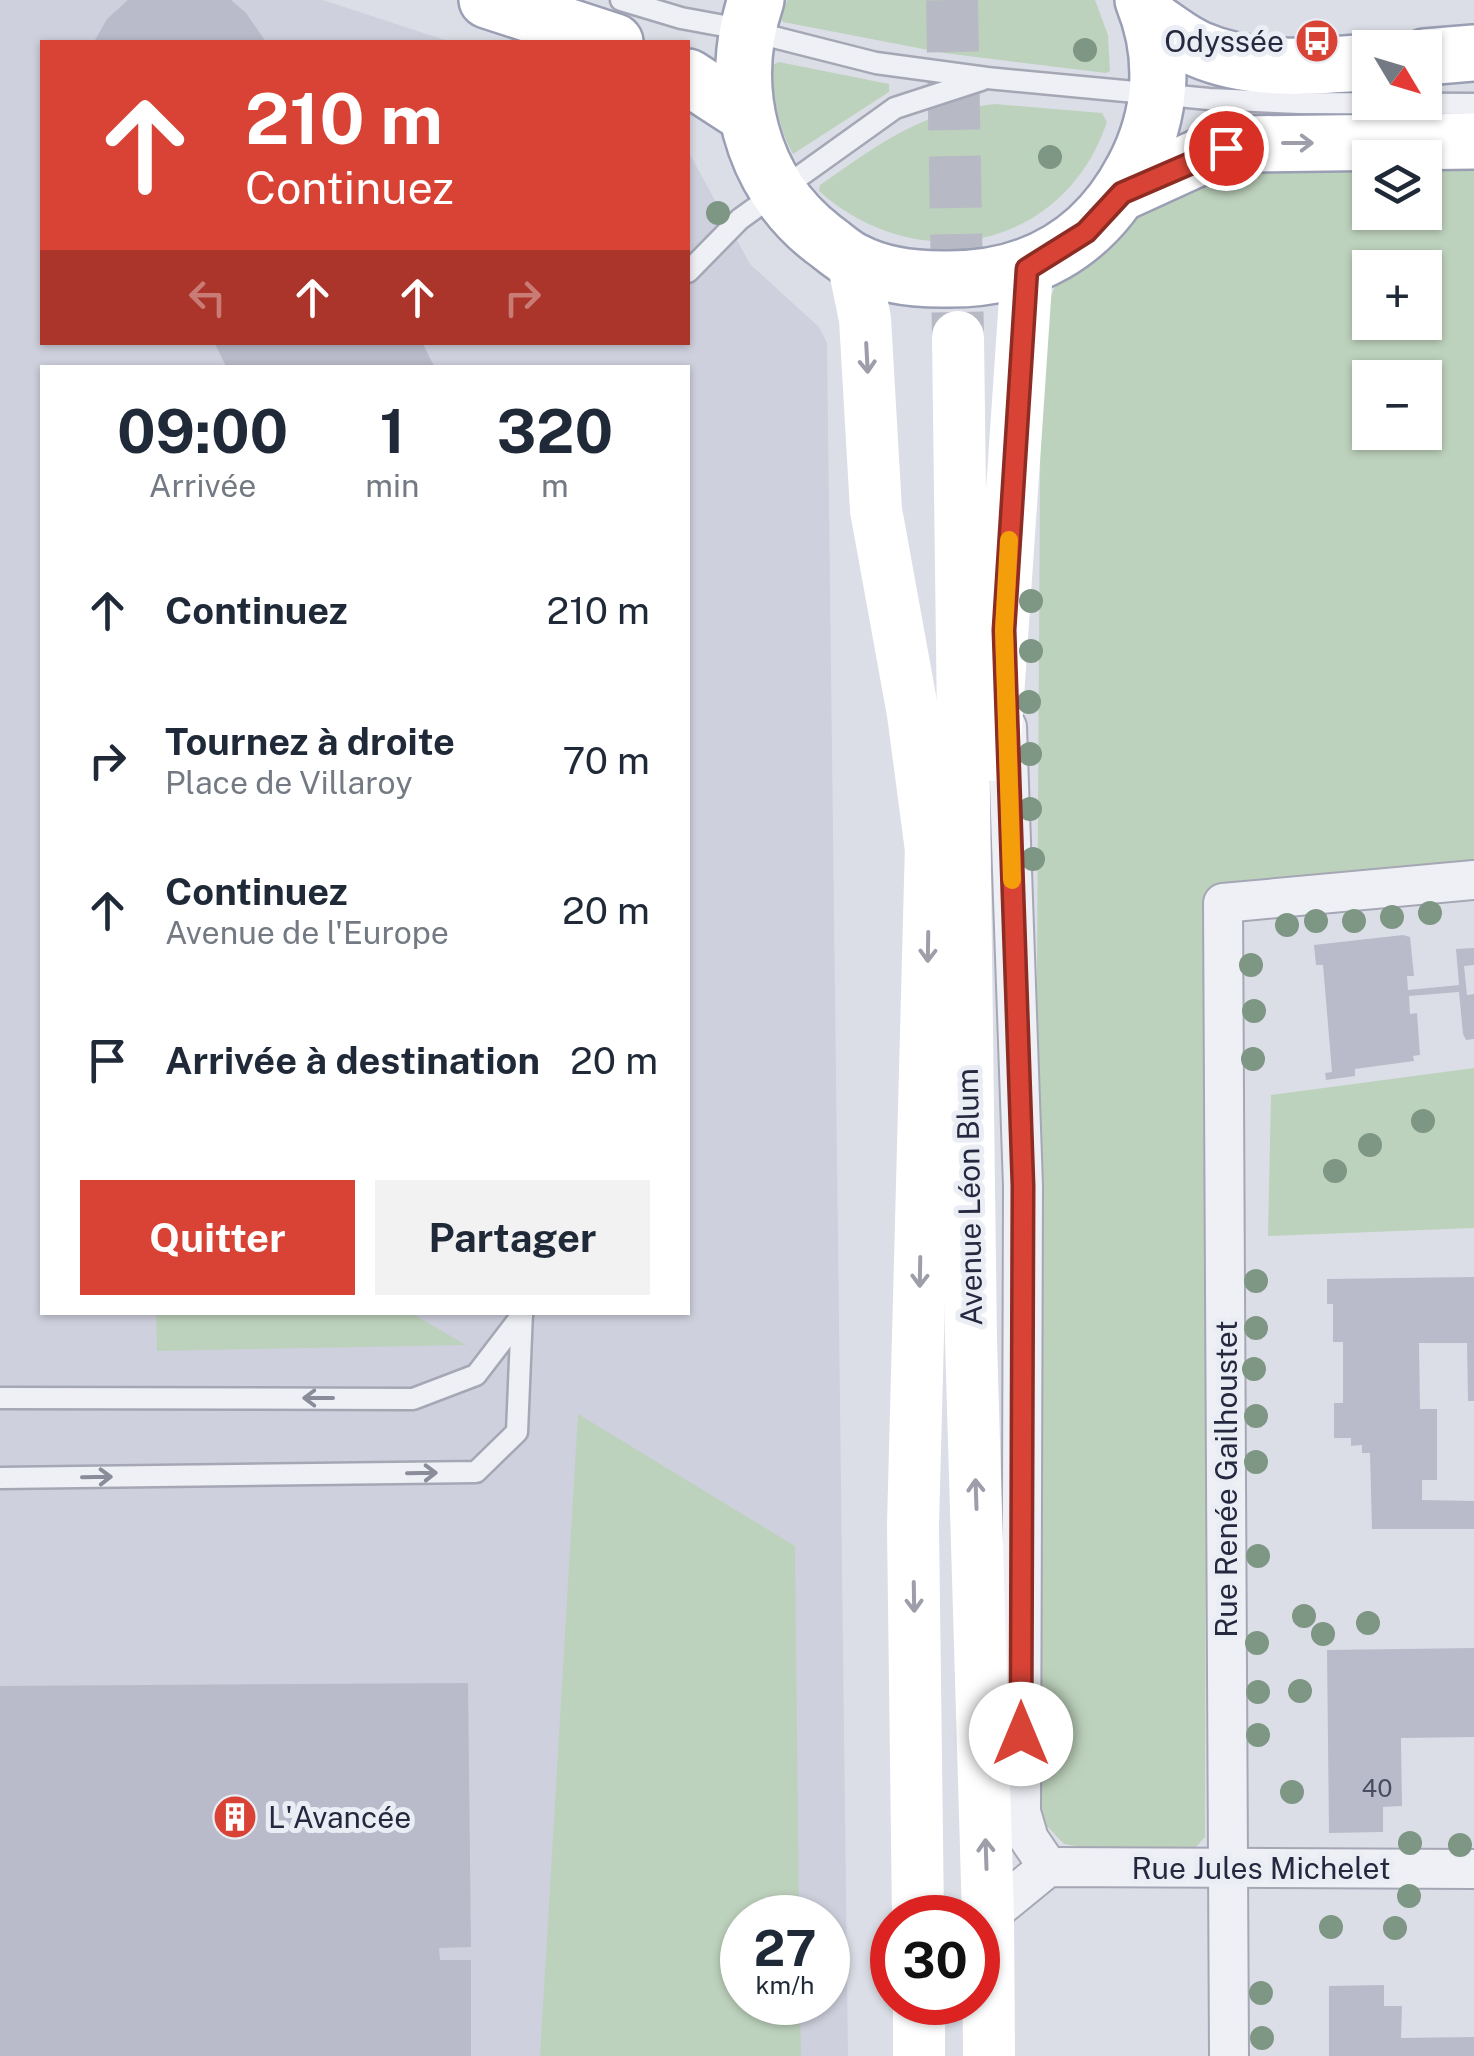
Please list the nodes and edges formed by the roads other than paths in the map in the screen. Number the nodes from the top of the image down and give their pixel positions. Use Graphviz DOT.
graph roads {
  1 [pos="487,0"];
  2 [pos="621,0"];
  3 [pos="1147,10"];
  4 [pos="751,15"];
  5 [pos="609,40"];
  6 [pos="1474,54"];
  7 [pos="1442,57"];
  8 [pos="1352,63"];
  9 [pos="690,77"];
  10 [pos="987,78"];
  11 [pos="1158,94"];
  12 [pos="1474,104"];
  13 [pos="745,114"];
  14 [pos="1474,141"];
  15 [pos="778,192"];
  16 [pos="1122,193"];
  17 [pos="853,261"];
  18 [pos="1027,269"];
  19 [pos="690,270"];
  20 [pos="1004,630"];
  21 [pos="930,850"];
  22 [pos="1474,880"];
  23 [pos="521,1315"];
  24 [pos="522,1315"];
  25 [pos="971,1341"];
  26 [pos="0,1398"];
  27 [pos="0,1478"];
  28 [pos="1048,1867"];
  29 [pos="1226,1869"];
  30 [pos="1474,1869"];
  31 [pos="918,1895"];
  32 [pos="987,1895"];
  33 [pos="1000,1906"];
  34 [pos="918,2025"];
  35 [pos="989,2025"];
  36 [pos="919,2056"];
  37 [pos="989,2056"];
  38 [pos="1229,2056"];
  1 -- 5 [label="main road"];
  2 -- 4 [label="lane"];
  3 -- 8 [label="main road"];
  3 -- 11 [label="main road"];
  4 -- 10 [label="lane"];
  4 -- 13 [label="main road"];
  6 -- 7 [label="main road"];
  9 -- 13 [label="main road"];
  10 -- 11 [label="lane"];
  10 -- 15 [label="lane"];
  11 -- 12 [label="lane"];
  11 -- 16 [label="main road"];
  13 -- 15 [label="main road"];
  16 -- 14 [label="main road, one-way"];
  15 -- 17 [label="main road"];
  15 -- 19 [label="lane"];
  16 -- 18 [label="main road"];
  17 -- 18 [label="main road"];
  17 -- 21 [label="main road, one-way"];
  18 -- 20 [label="main road"];
  20 -- 25 [label="main road"];
  20 -- 28 [label="street"];
  21 -- 25 [label="main road, Avenue Léon Blum"];
  21 -- 31 [label="main road, Avenue Léon Blum, one-way"];
  22 -- 29 [label="street, Rue Renée Gailhoustet"];
  23 -- 26 [label="lane, one-way"];
  27 -- 24 [label="lane, one-way"];
  32 -- 25 [label="main road, Avenue Léon Blum, one-way"];
  28 -- 29 [label="street, Rue Jules Michelet"];
  28 -- 33 [label="street"];
  29 -- 30 [label="street, Rue Jules Michelet"];
  29 -- 38 [label="street, Rue Renée Gailhoustet"];
  34 -- 36 [label="main road"];
  35 -- 37 [label="main road, Avenue Léon Blum"];
}
